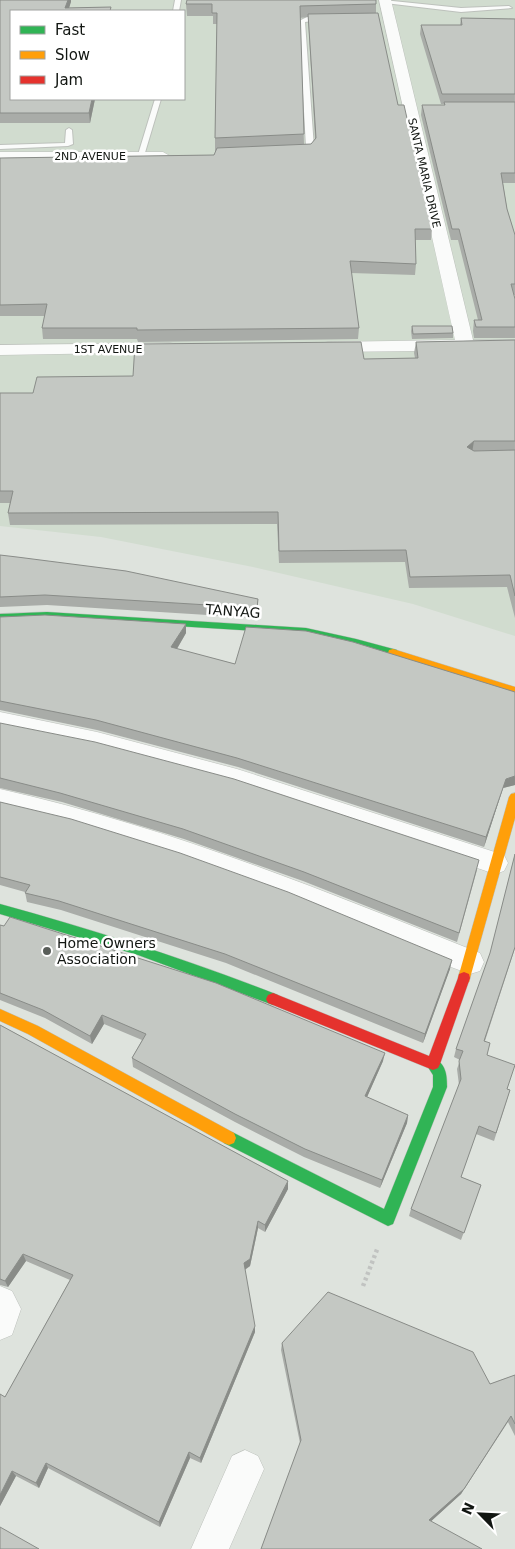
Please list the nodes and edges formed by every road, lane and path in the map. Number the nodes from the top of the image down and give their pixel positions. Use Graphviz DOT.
graph roads {
  1 [pos="385,0"];
  2 [pos="509,8"];
  3 [pos="336,19"];
  4 [pos="158,100"];
  5 [pos="69,130"];
  6 [pos="0,147"];
  7 [pos="294,152"];
  8 [pos="0,156"];
  9 [pos="140,156"];
  10 [pos="175,156"];
  11 [pos="465,345"];
  12 [pos="515,345"];
  13 [pos="313,347"];
  14 [pos="188,348"];
  15 [pos="0,350"];
  16 [pos="0,617"];
  17 [pos="515,691"];
  18 [pos="0,721"];
  19 [pos="515,797"];
  20 [pos="0,799"];
  21 [pos="495,863"];
  22 [pos="0,909"];
  23 [pos="470,962"];
  24 [pos="0,1015"];
  25 [pos="433,1064"];
  26 [pos="388,1219"];
  27 [pos="363,1286"];
  28 [pos="245,1469"];
  29 [pos="210,1549"];
  1 -- 2 [label="lane"];
  1 -- 11 [label="street, SANTA MARIA DRIVE"];
  3 -- 7 [label="lane"];
  4 -- 9 [label="lane"];
  5 -- 6 [label="lane"];
  8 -- 9 [label="street, 2ND AVENUE"];
  9 -- 10 [label="street, 2ND AVENUE"];
  11 -- 12 [label="street"];
  11 -- 13 [label="street"];
  14 -- 15 [label="street, 1ST AVENUE"];
  16 -- 17 [label="street, TANYAG"];
  18 -- 21 [label="street"];
  19 -- 21 [label="street"];
  20 -- 23 [label="street"];
  21 -- 23 [label="street"];
  22 -- 25 [label="street"];
  23 -- 25 [label="street"];
  24 -- 26 [label="street"];
  25 -- 26 [label="street"];
  26 -- 27 [label="path"];
  28 -- 29 [label="street"];
}
